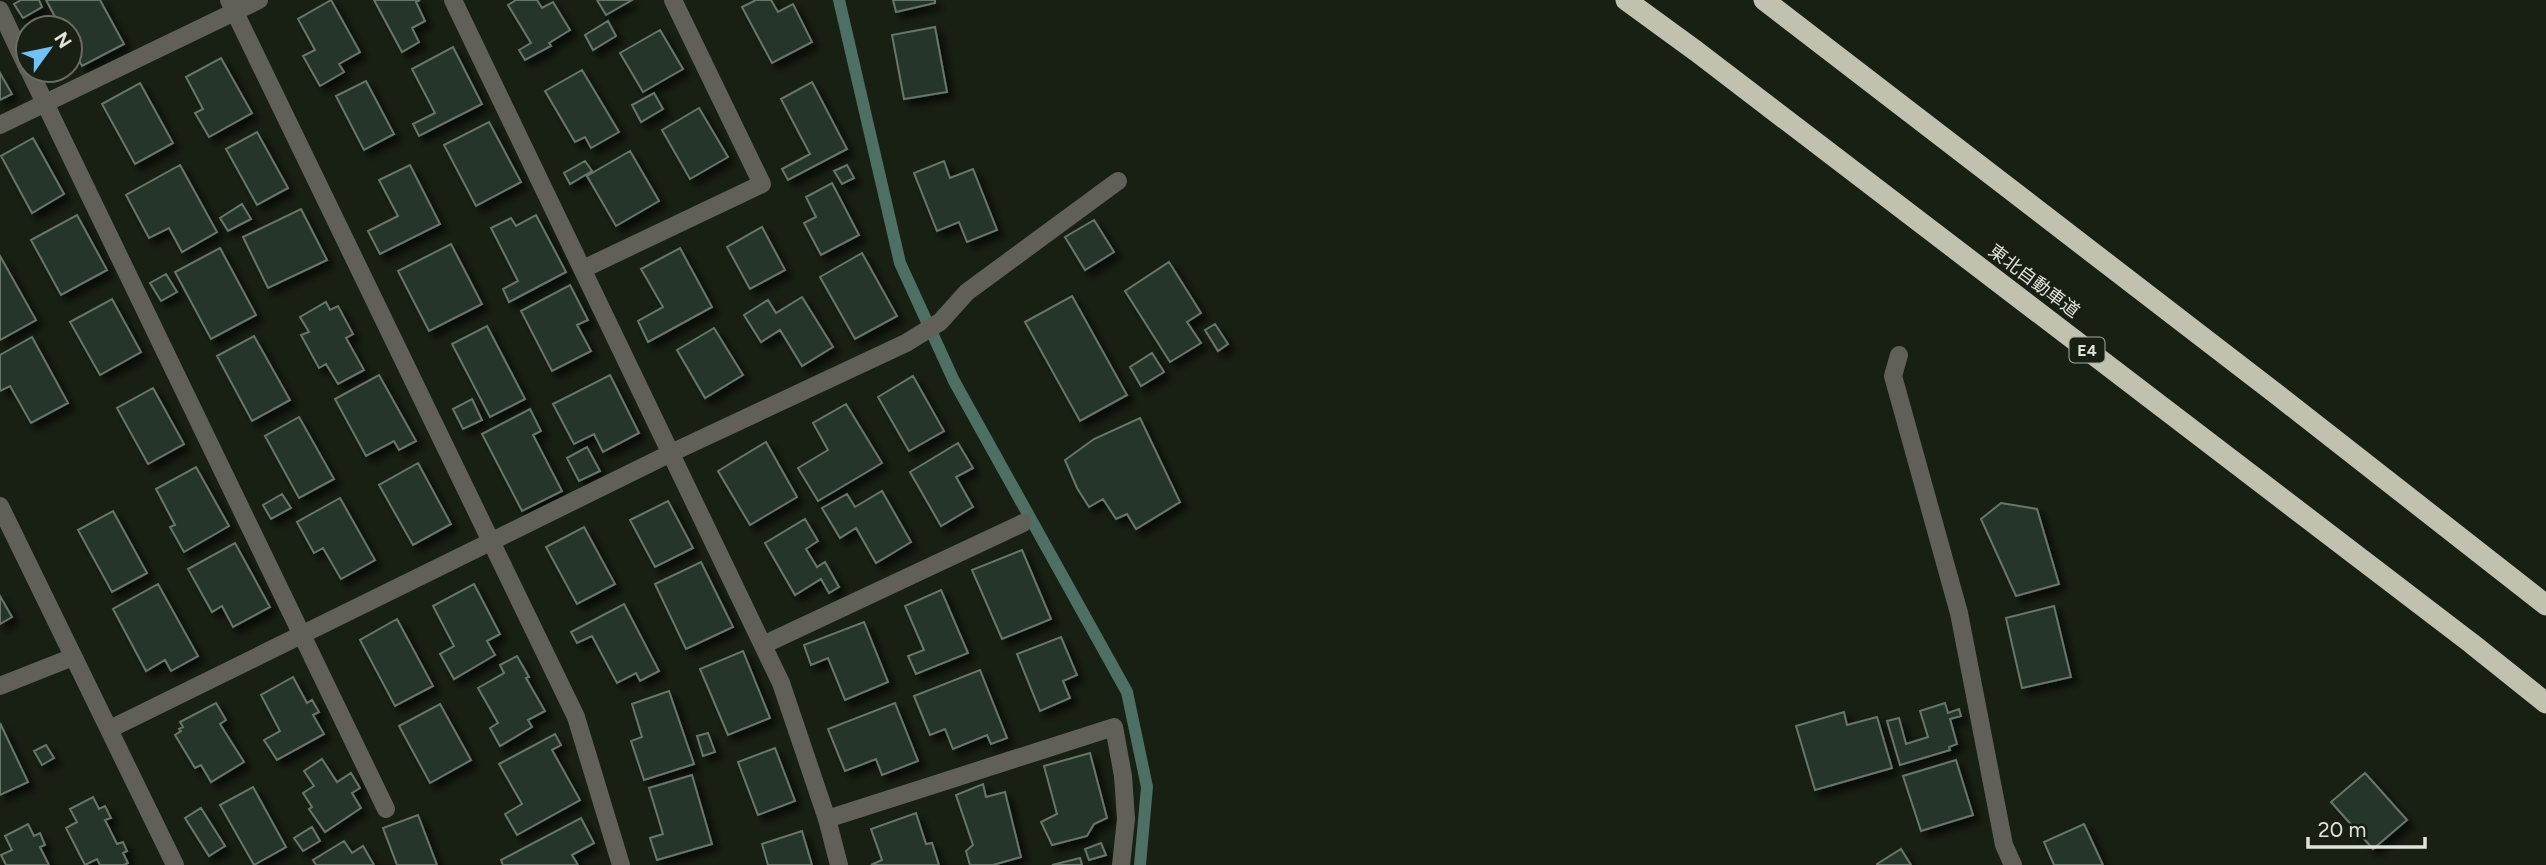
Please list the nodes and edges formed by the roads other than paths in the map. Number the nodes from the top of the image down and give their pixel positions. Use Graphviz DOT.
graph roads {
  1 [pos="259,0"];
  2 [pos="453,0"];
  3 [pos="673,0"];
  4 [pos="1626,0"];
  5 [pos="1764,0"];
  6 [pos="232,6"];
  7 [pos="0,10"];
  8 [pos="14,40"];
  9 [pos="35,84"];
  10 [pos="45,104"];
  11 [pos="0,125"];
  12 [pos="1118,181"];
  13 [pos="583,269"];
  14 [pos="1899,355"];
  15 [pos="671,453"];
  16 [pos="0,506"];
  17 [pos="1023,523"];
  18 [pos="492,541"];
  19 [pos="2546,605"];
  20 [pos="302,634"];
  21 [pos="763,645"];
  22 [pos="73,657"];
  23 [pos="0,686"];
  24 [pos="2546,703"];
  25 [pos="110,729"];
  26 [pos="386,809"];
  27 [pos="827,819"];
  28 [pos="175,865"];
  29 [pos="621,865"];
  30 [pos="839,865"];
  31 [pos="1121,865"];
  32 [pos="2013,865"];
  1 -- 6 [label="street"];
  2 -- 13 [label="street"];
  3 -- 13 [label="street"];
  4 -- 24 [label="highway, 東北自動車道 / E4"];
  5 -- 19 [label="highway"];
  6 -- 10 [label="street"];
  6 -- 18 [label="street"];
  7 -- 8 [label="street"];
  9 -- 10 [label="street"];
  10 -- 11 [label="street"];
  10 -- 20 [label="street"];
  12 -- 15 [label="street"];
  13 -- 15 [label="street"];
  14 -- 32 [label="street"];
  15 -- 18 [label="street"];
  15 -- 21 [label="street"];
  16 -- 22 [label="street"];
  17 -- 21 [label="street"];
  18 -- 20 [label="street"];
  18 -- 29 [label="street"];
  20 -- 25 [label="street"];
  20 -- 26 [label="street"];
  21 -- 27 [label="street"];
  22 -- 23 [label="street"];
  22 -- 25 [label="street"];
  25 -- 28 [label="street"];
  27 -- 30 [label="street"];
  27 -- 31 [label="street"];
}
